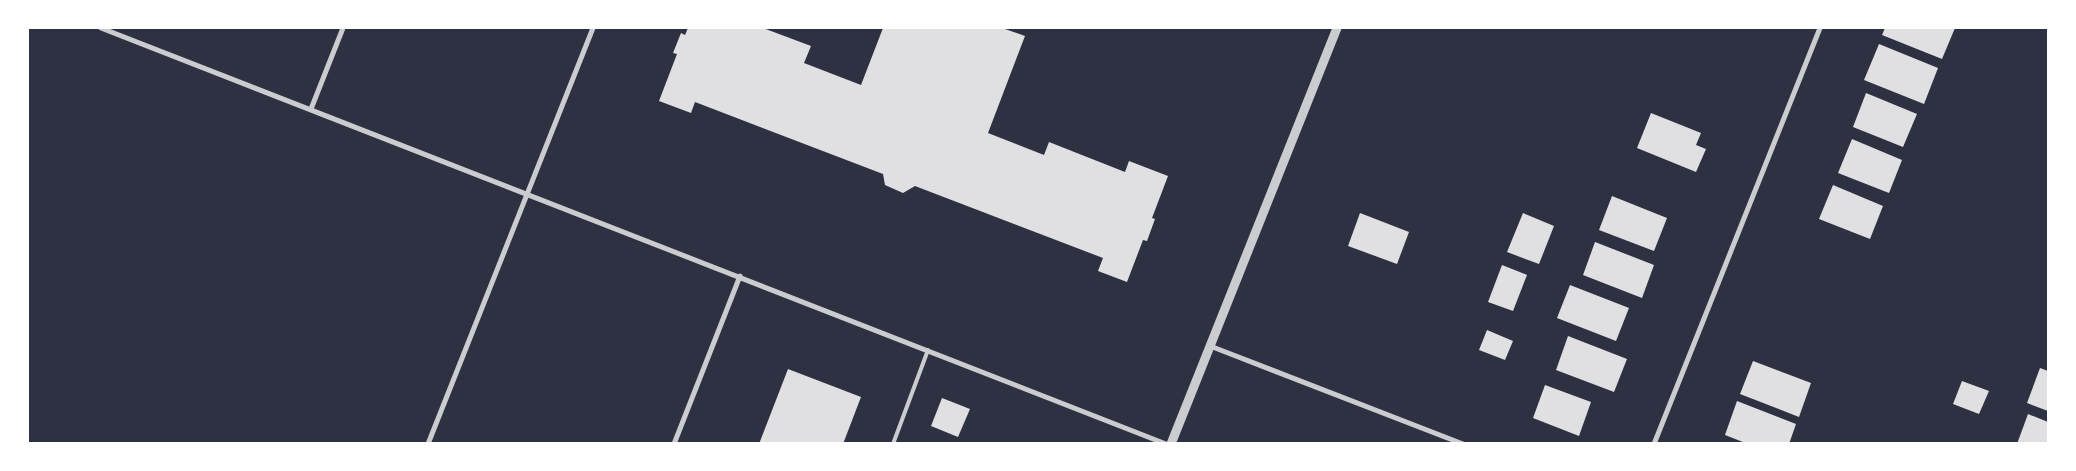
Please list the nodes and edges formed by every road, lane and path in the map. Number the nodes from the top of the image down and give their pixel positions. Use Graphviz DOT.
graph roads {
  1 [pos="101,28"];
  2 [pos="343,28"];
  3 [pos="593,28"];
  4 [pos="1337,28"];
  5 [pos="1820,28"];
  6 [pos="311,109"];
  7 [pos="528,194"];
  8 [pos="740,276"];
  9 [pos="1210,346"];
  10 [pos="928,350"];
  11 [pos="428,444"];
  12 [pos="674,444"];
  13 [pos="893,444"];
  14 [pos="1166,444"];
  15 [pos="1171,444"];
  16 [pos="1463,444"];
  17 [pos="1654,444"];
  1 -- 6 [label="street"];
  2 -- 6 [label="street"];
  3 -- 7 [label="street"];
  4 -- 9 [label="street"];
  5 -- 17 [label="street"];
  6 -- 7 [label="street"];
  7 -- 8 [label="street"];
  7 -- 11 [label="street"];
  8 -- 10 [label="street"];
  8 -- 12 [label="street"];
  9 -- 15 [label="street"];
  9 -- 16 [label="street"];
  10 -- 13 [label="lane"];
  10 -- 14 [label="street"];
}
